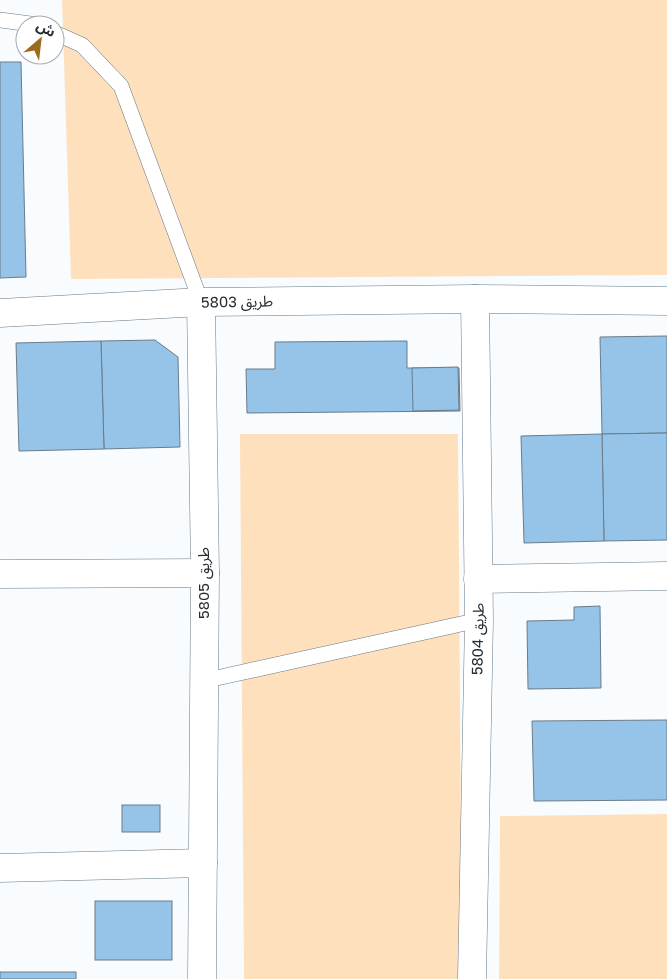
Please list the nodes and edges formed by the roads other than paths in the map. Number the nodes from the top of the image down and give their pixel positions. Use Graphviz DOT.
graph roads {
  1 [pos="0,20"];
  2 [pos="15,22"];
  3 [pos="65,38"];
  4 [pos="475,298"];
  5 [pos="667,301"];
  6 [pos="201,302"];
  7 [pos="0,314"];
  8 [pos="204,573"];
  9 [pos="0,574"];
  10 [pos="667,576"];
  11 [pos="478,579"];
  12 [pos="479,620"];
  13 [pos="203,682"];
  14 [pos="203,863"];
  15 [pos="0,868"];
  16 [pos="202,979"];
  17 [pos="472,979"];
  1 -- 2 [label="lane"];
  3 -- 6 [label="lane"];
  4 -- 5 [label="street, طريق 5803"];
  4 -- 6 [label="street, طريق 5803"];
  4 -- 11 [label="street, طريق 5804"];
  6 -- 7 [label="street, طريق 5803"];
  6 -- 8 [label="street, طريق 5805"];
  8 -- 9 [label="street"];
  8 -- 13 [label="street, طريق 5805"];
  10 -- 11 [label="street"];
  11 -- 12 [label="street, طريق 5804"];
  12 -- 13 [label="lane"];
  12 -- 17 [label="street, طريق 5804"];
  13 -- 14 [label="street, طريق 5805"];
  14 -- 15 [label="street"];
  14 -- 16 [label="street, طريق 5805"];
}
